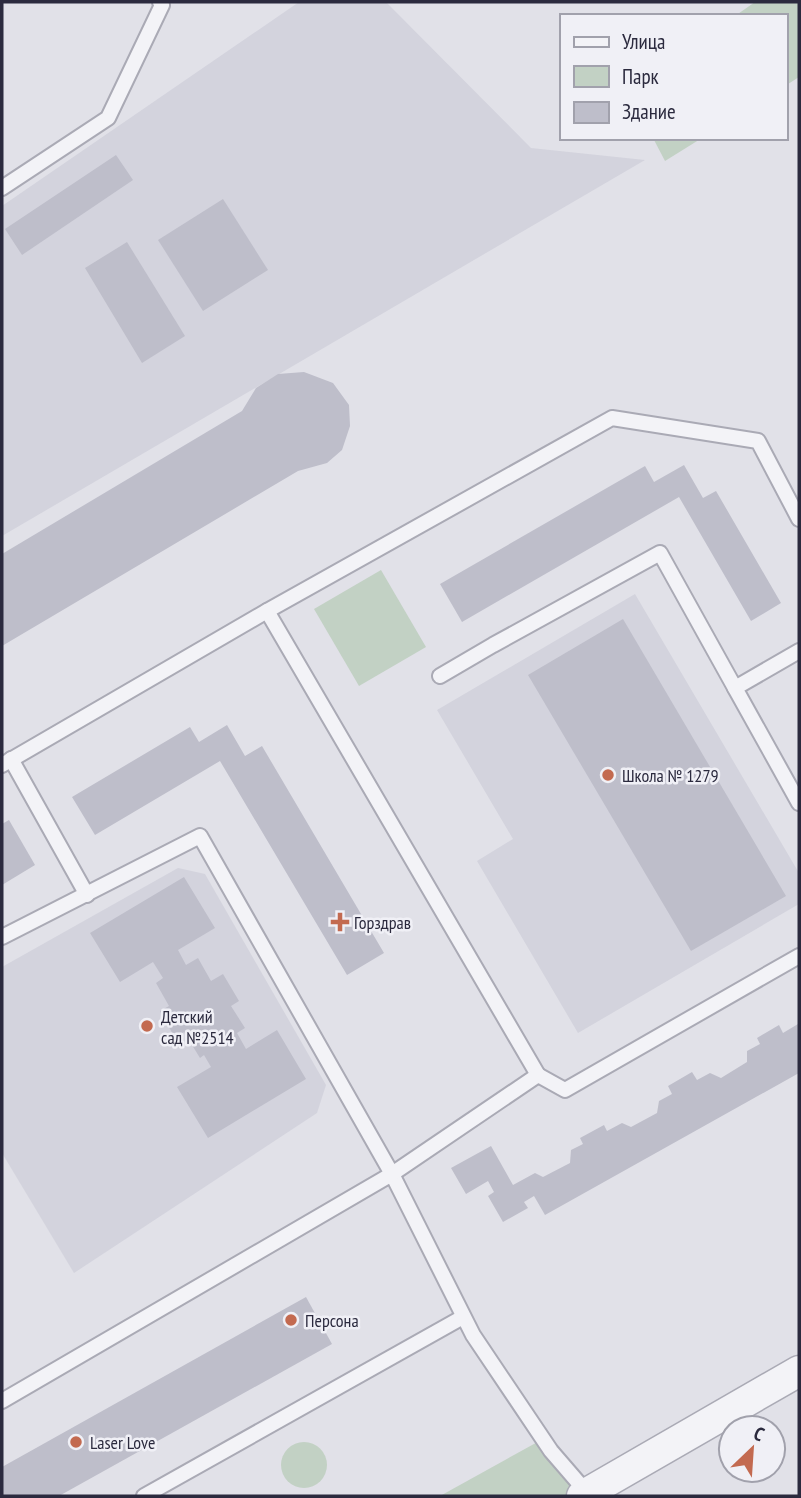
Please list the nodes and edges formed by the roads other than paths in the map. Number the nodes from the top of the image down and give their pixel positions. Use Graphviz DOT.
graph roads {
  1 [pos="165,3"];
  2 [pos="2,188"];
  3 [pos="799,519"];
  4 [pos="267,611"];
  5 [pos="799,651"];
  6 [pos="440,676"];
  7 [pos="735,688"];
  8 [pos="7,762"];
  9 [pos="799,803"];
  10 [pos="87,895"];
  11 [pos="2,937"];
  12 [pos="799,956"];
  13 [pos="538,1075"];
  14 [pos="392,1174"];
  15 [pos="463,1317"];
  16 [pos="799,1371"];
  17 [pos="2,1401"];
  18 [pos="587,1495"];
  19 [pos="144,1496"];
  1 -- 2 [label="lane"];
  3 -- 4 [label="lane"];
  4 -- 8 [label="lane"];
  4 -- 13 [label="lane"];
  5 -- 7 [label="lane"];
  6 -- 7 [label="lane"];
  7 -- 9 [label="lane"];
  8 -- 10 [label="lane"];
  10 -- 11 [label="lane"];
  10 -- 14 [label="lane"];
  12 -- 13 [label="lane"];
  13 -- 14 [label="lane"];
  14 -- 15 [label="lane"];
  14 -- 17 [label="lane"];
  15 -- 18 [label="lane"];
  15 -- 19 [label="lane"];
  16 -- 18 [label="street"];
}
